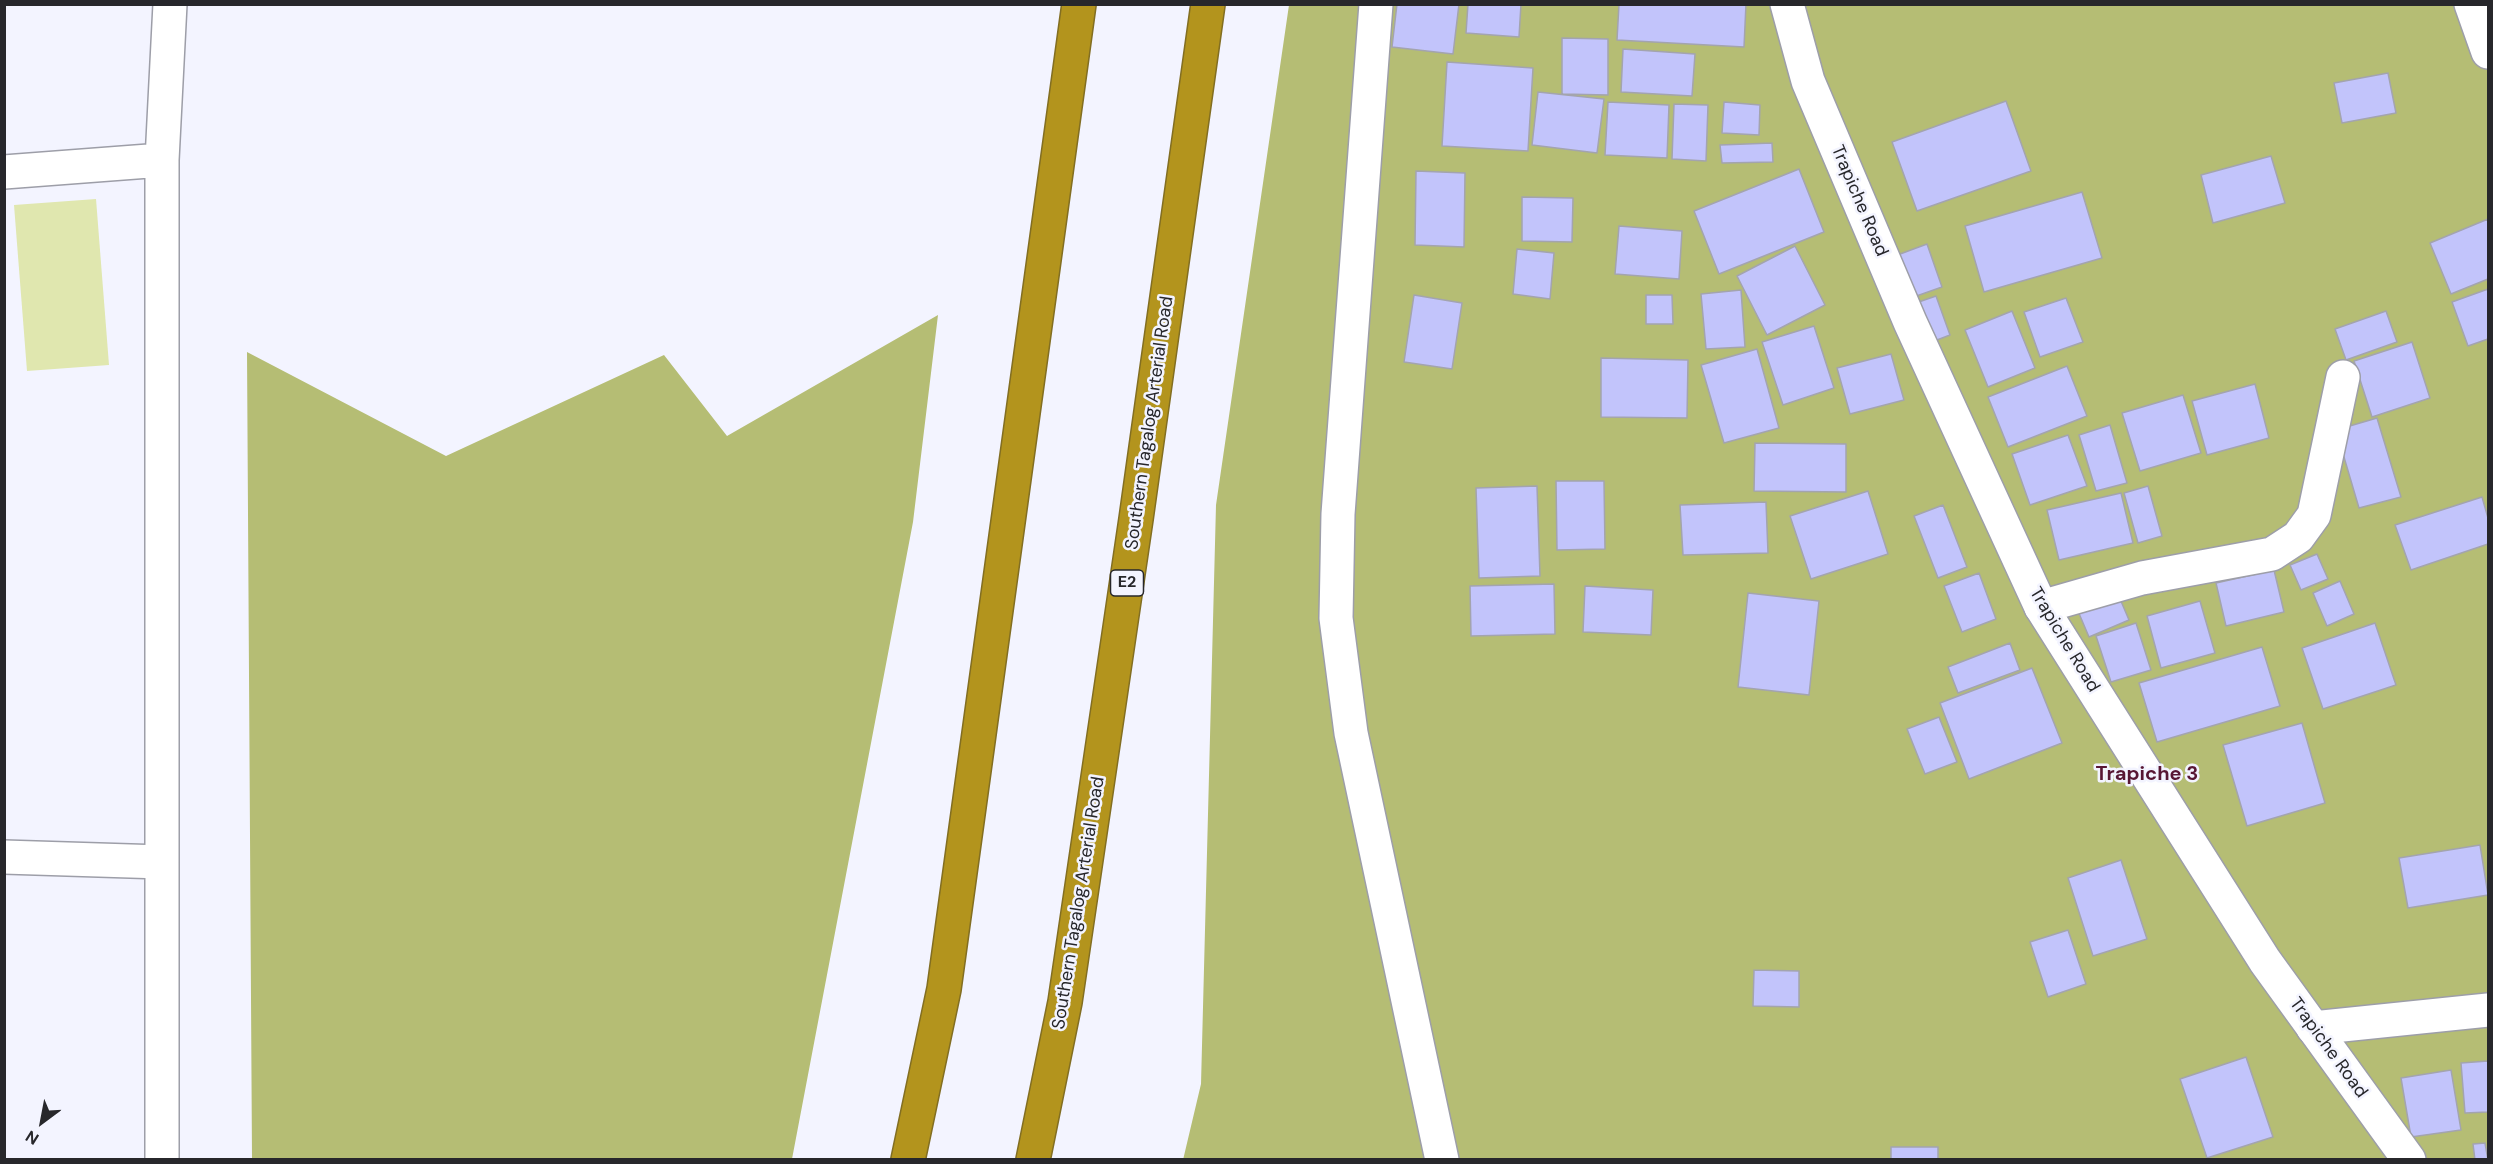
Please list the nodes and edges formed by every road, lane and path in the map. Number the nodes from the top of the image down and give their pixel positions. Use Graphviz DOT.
graph roads {
  1 [pos="170,4"];
  2 [pos="1079,4"];
  3 [pos="1208,4"];
  4 [pos="1376,4"];
  5 [pos="1787,4"];
  6 [pos="2471,4"];
  7 [pos="2488,52"];
  8 [pos="162,160"];
  9 [pos="4,172"];
  10 [pos="2343,377"];
  11 [pos="2041,607"];
  12 [pos="4,857"];
  13 [pos="162,862"];
  14 [pos="2488,1010"];
  15 [pos="2313,1028"];
  16 [pos="162,1160"];
  17 [pos="908,1160"];
  18 [pos="1034,1160"];
  19 [pos="1442,1160"];
  20 [pos="2409,1160"];
  1 -- 8 [label="street"];
  2 -- 17 [label="highway"];
  3 -- 18 [label="highway, Southern Tagalog Arterial Road / E2"];
  4 -- 19 [label="street"];
  5 -- 11 [label="street, Trapiche Road"];
  6 -- 7 [label="street"];
  8 -- 9 [label="street"];
  8 -- 13 [label="street"];
  10 -- 11 [label="street"];
  11 -- 15 [label="street, Trapiche Road"];
  12 -- 13 [label="street"];
  13 -- 16 [label="street"];
  14 -- 15 [label="street"];
  15 -- 20 [label="street, Trapiche Road"];
}
